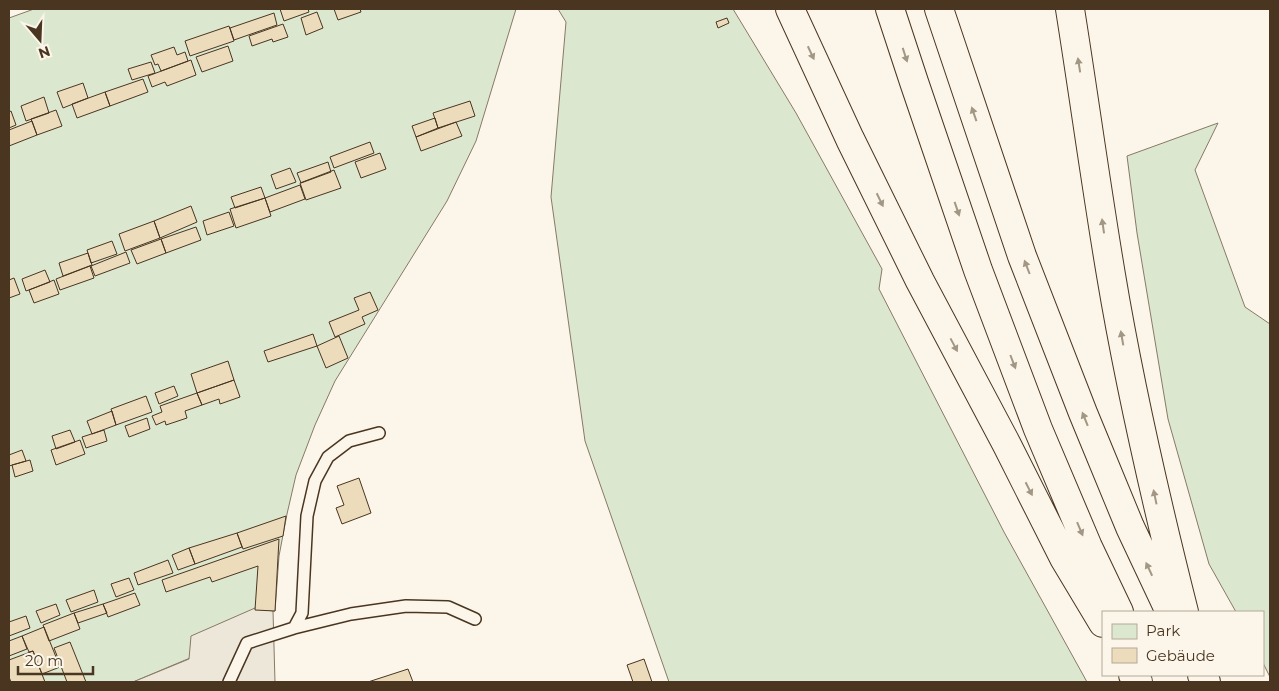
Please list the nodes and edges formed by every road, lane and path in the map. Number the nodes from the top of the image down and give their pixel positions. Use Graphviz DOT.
graph roads {
  1 [pos="790,9"];
  2 [pos="890,9"];
  3 [pos="939,9"];
  4 [pos="1070,9"];
  5 [pos="379,433"];
  6 [pos="1119,611"];
  7 [pos="1170,611"];
  8 [pos="1184,611"];
  9 [pos="474,619"];
  10 [pos="1102,621"];
  11 [pos="294,628"];
  12 [pos="230,682"];
  1 -- 10 [label="highway, one-way"];
  2 -- 6 [label="highway, one-way"];
  7 -- 3 [label="highway, one-way"];
  8 -- 4 [label="highway, one-way"];
  5 -- 11 [label="lane"];
  9 -- 11 [label="lane"];
  11 -- 12 [label="lane"];
}
